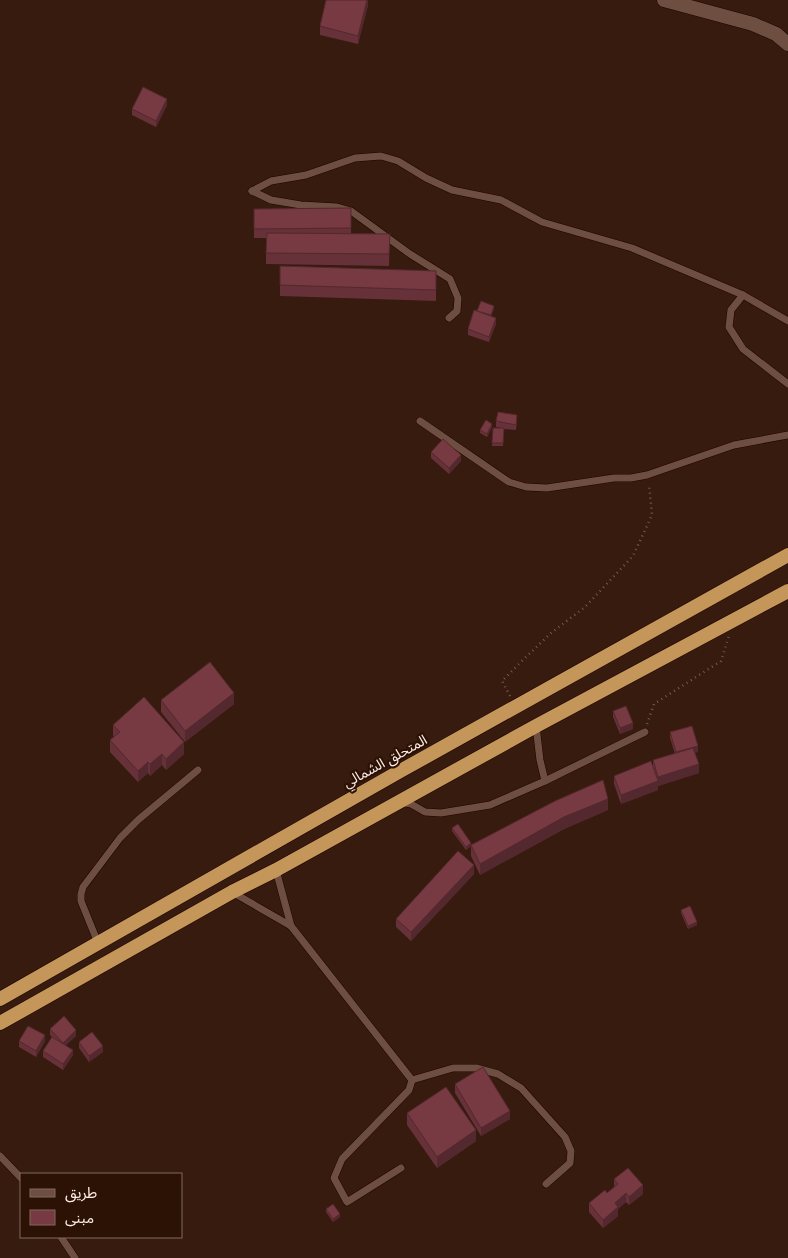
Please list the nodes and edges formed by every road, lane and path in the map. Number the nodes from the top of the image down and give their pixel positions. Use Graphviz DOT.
graph roads {
  1 [pos="664,0"];
  2 [pos="788,44"];
  3 [pos="743,295"];
  4 [pos="449,318"];
  5 [pos="788,322"];
  6 [pos="788,384"];
  7 [pos="420,421"];
  8 [pos="788,435"];
  9 [pos="648,475"];
  10 [pos="788,555"];
  11 [pos="788,591"];
  12 [pos="734,621"];
  13 [pos="516,706"];
  14 [pos="536,726"];
  15 [pos="644,732"];
  16 [pos="198,770"];
  17 [pos="545,781"];
  18 [pos="399,801"];
  19 [pos="276,870"];
  20 [pos="232,892"];
  21 [pos="291,926"];
  22 [pos="98,942"];
  23 [pos="0,999"];
  24 [pos="0,1023"];
  25 [pos="412,1080"];
  26 [pos="0,1156"];
  27 [pos="401,1168"];
  28 [pos="20,1177"];
  29 [pos="546,1184"];
  30 [pos="62,1238"];
  31 [pos="75,1258"];
  1 -- 2 [label="street"];
  3 -- 4 [label="lane"];
  3 -- 5 [label="lane"];
  3 -- 6 [label="lane"];
  7 -- 9 [label="lane"];
  8 -- 9 [label="lane"];
  9 -- 13 [label="path"];
  10 -- 13 [label="highway, المتحلق الشمالي"];
  11 -- 12 [label="highway"];
  12 -- 14 [label="highway"];
  12 -- 15 [label="path"];
  13 -- 22 [label="highway, المتحلق الشمالي"];
  14 -- 17 [label="lane"];
  14 -- 18 [label="highway"];
  15 -- 17 [label="lane"];
  16 -- 22 [label="lane"];
  17 -- 18 [label="lane"];
  18 -- 19 [label="highway"];
  19 -- 20 [label="highway"];
  19 -- 21 [label="lane"];
  20 -- 21 [label="lane"];
  20 -- 24 [label="highway"];
  21 -- 25 [label="lane"];
  22 -- 23 [label="highway, المتحلق الشمالي"];
  25 -- 27 [label="lane"];
  25 -- 29 [label="lane"];
  26 -- 28 [label="lane"];
  30 -- 31 [label="lane"];
}
